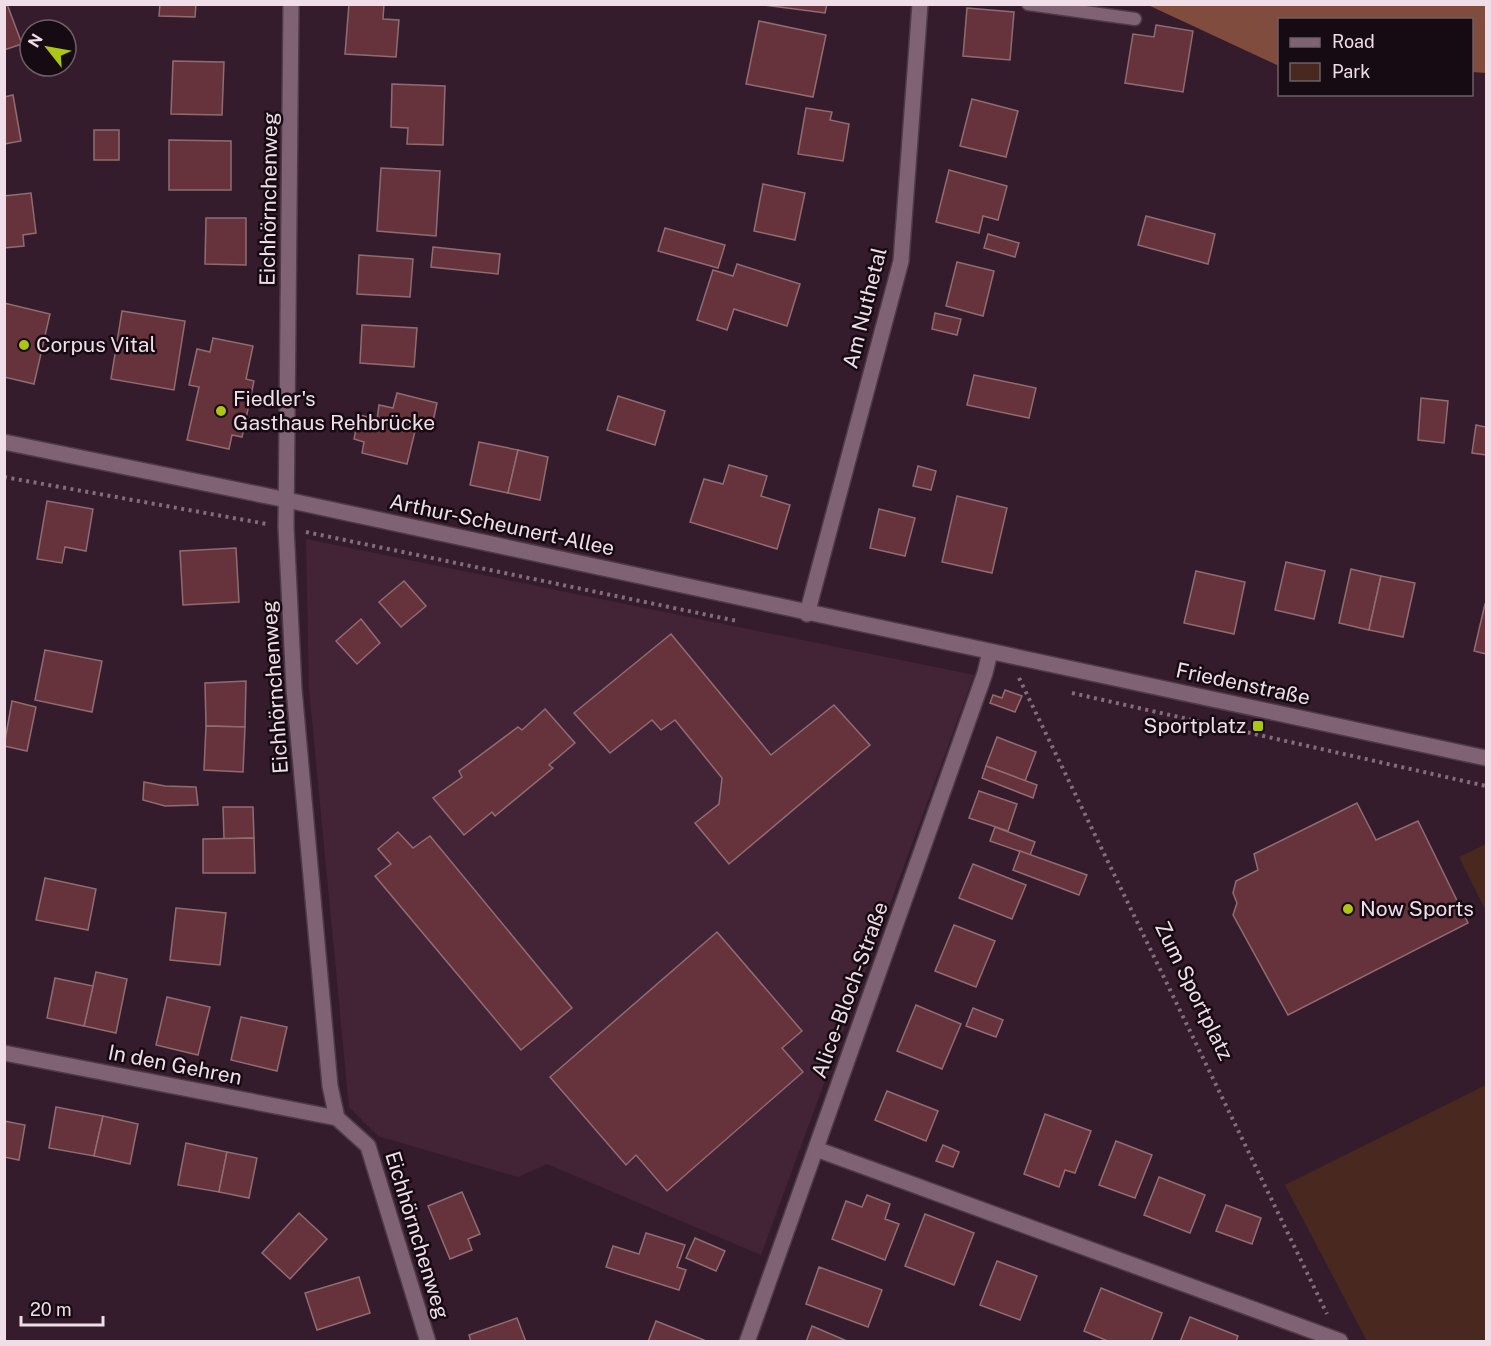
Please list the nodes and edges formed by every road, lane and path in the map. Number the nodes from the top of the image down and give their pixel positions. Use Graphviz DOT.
graph roads {
  1 [pos="291,4"];
  2 [pos="920,4"];
  3 [pos="1028,4"];
  4 [pos="1135,20"];
  5 [pos="4,442"];
  6 [pos="4,477"];
  7 [pos="287,500"];
  8 [pos="286,527"];
  9 [pos="807,614"];
  10 [pos="740,622"];
  11 [pos="990,652"];
  12 [pos="1013,657"];
  13 [pos="985,673"];
  14 [pos="1020,680"];
  15 [pos="1030,682"];
  16 [pos="1062,691"];
  17 [pos="1486,758"];
  18 [pos="1486,786"];
  19 [pos="4,1053"];
  20 [pos="337,1118"];
  21 [pos="816,1149"];
  22 [pos="428,1341"];
  23 [pos="747,1341"];
  24 [pos="1340,1341"];
  1 -- 7 [label="street, Eichhörnchenweg"];
  2 -- 9 [label="street, Am Nuthetal"];
  3 -- 4 [label="lane"];
  5 -- 7 [label="street, Arthur-Scheunert-Allee"];
  6 -- 8 [label="path"];
  7 -- 8 [label="street, Eichhörnchenweg"];
  7 -- 9 [label="street, Arthur-Scheunert-Allee"];
  8 -- 10 [label="path"];
  8 -- 20 [label="street, Eichhörnchenweg"];
  9 -- 11 [label="street, Arthur-Scheunert-Allee"];
  11 -- 12 [label="street, Friedenstraße"];
  11 -- 13 [label="street, Alice-Bloch-Straße"];
  12 -- 14 [label="path, Zum Sportplatz"];
  12 -- 17 [label="street, Friedenstraße"];
  13 -- 14 [label="path"];
  13 -- 21 [label="street, Alice-Bloch-Straße"];
  14 -- 15 [label="path"];
  14 -- 24 [label="path, Zum Sportplatz"];
  16 -- 18 [label="path"];
  19 -- 20 [label="street, In den Gehren"];
  20 -- 22 [label="street, Eichhörnchenweg"];
  21 -- 23 [label="street, Alice-Bloch-Straße"];
  21 -- 24 [label="street"];
}
